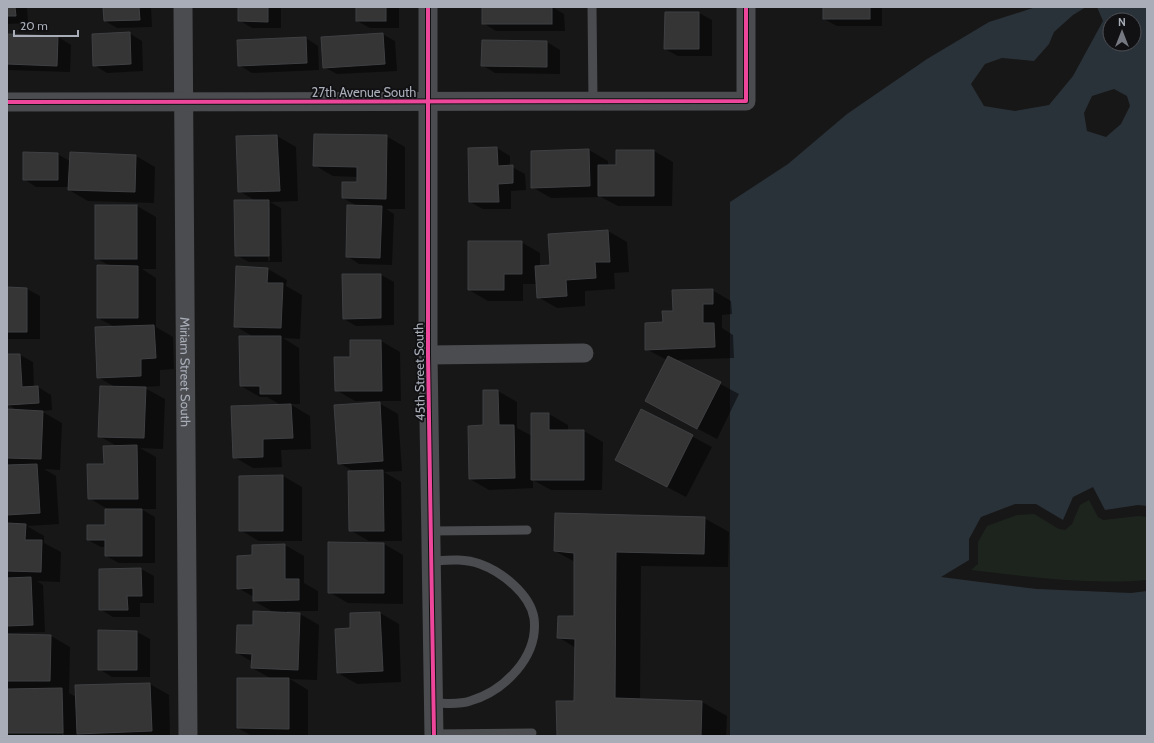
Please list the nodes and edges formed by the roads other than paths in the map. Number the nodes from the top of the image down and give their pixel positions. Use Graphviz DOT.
graph roads {
  1 [pos="183,7"];
  2 [pos="428,7"];
  3 [pos="592,7"];
  4 [pos="746,7"];
  5 [pos="428,101"];
  6 [pos="592,101"];
  7 [pos="7,102"];
  8 [pos="183,103"];
  9 [pos="584,353"];
  10 [pos="428,355"];
  11 [pos="527,530"];
  12 [pos="431,531"];
  13 [pos="432,561"];
  14 [pos="434,703"];
  15 [pos="532,733"];
  16 [pos="434,735"];
  17 [pos="188,736"];
  1 -- 8 [label="street, Miriam Street South"];
  2 -- 5 [label="street, 45th Street South"];
  3 -- 6 [label="lane"];
  4 -- 6 [label="street, 27th Avenue South"];
  5 -- 6 [label="street, 27th Avenue South"];
  5 -- 8 [label="street, 27th Avenue South"];
  5 -- 10 [label="street, 45th Street South"];
  7 -- 8 [label="street, 27th Avenue South"];
  8 -- 17 [label="street, Miriam Street South"];
  9 -- 10 [label="street, 45th Street South"];
  10 -- 12 [label="street, 45th Street South"];
  11 -- 12 [label="lane"];
  12 -- 13 [label="street, 45th Street South"];
  13 -- 14 [label="street, 45th Street South"];
  13 -- 14 [label="lane"];
  14 -- 16 [label="street, 45th Street South"];
  15 -- 16 [label="lane"];
}
